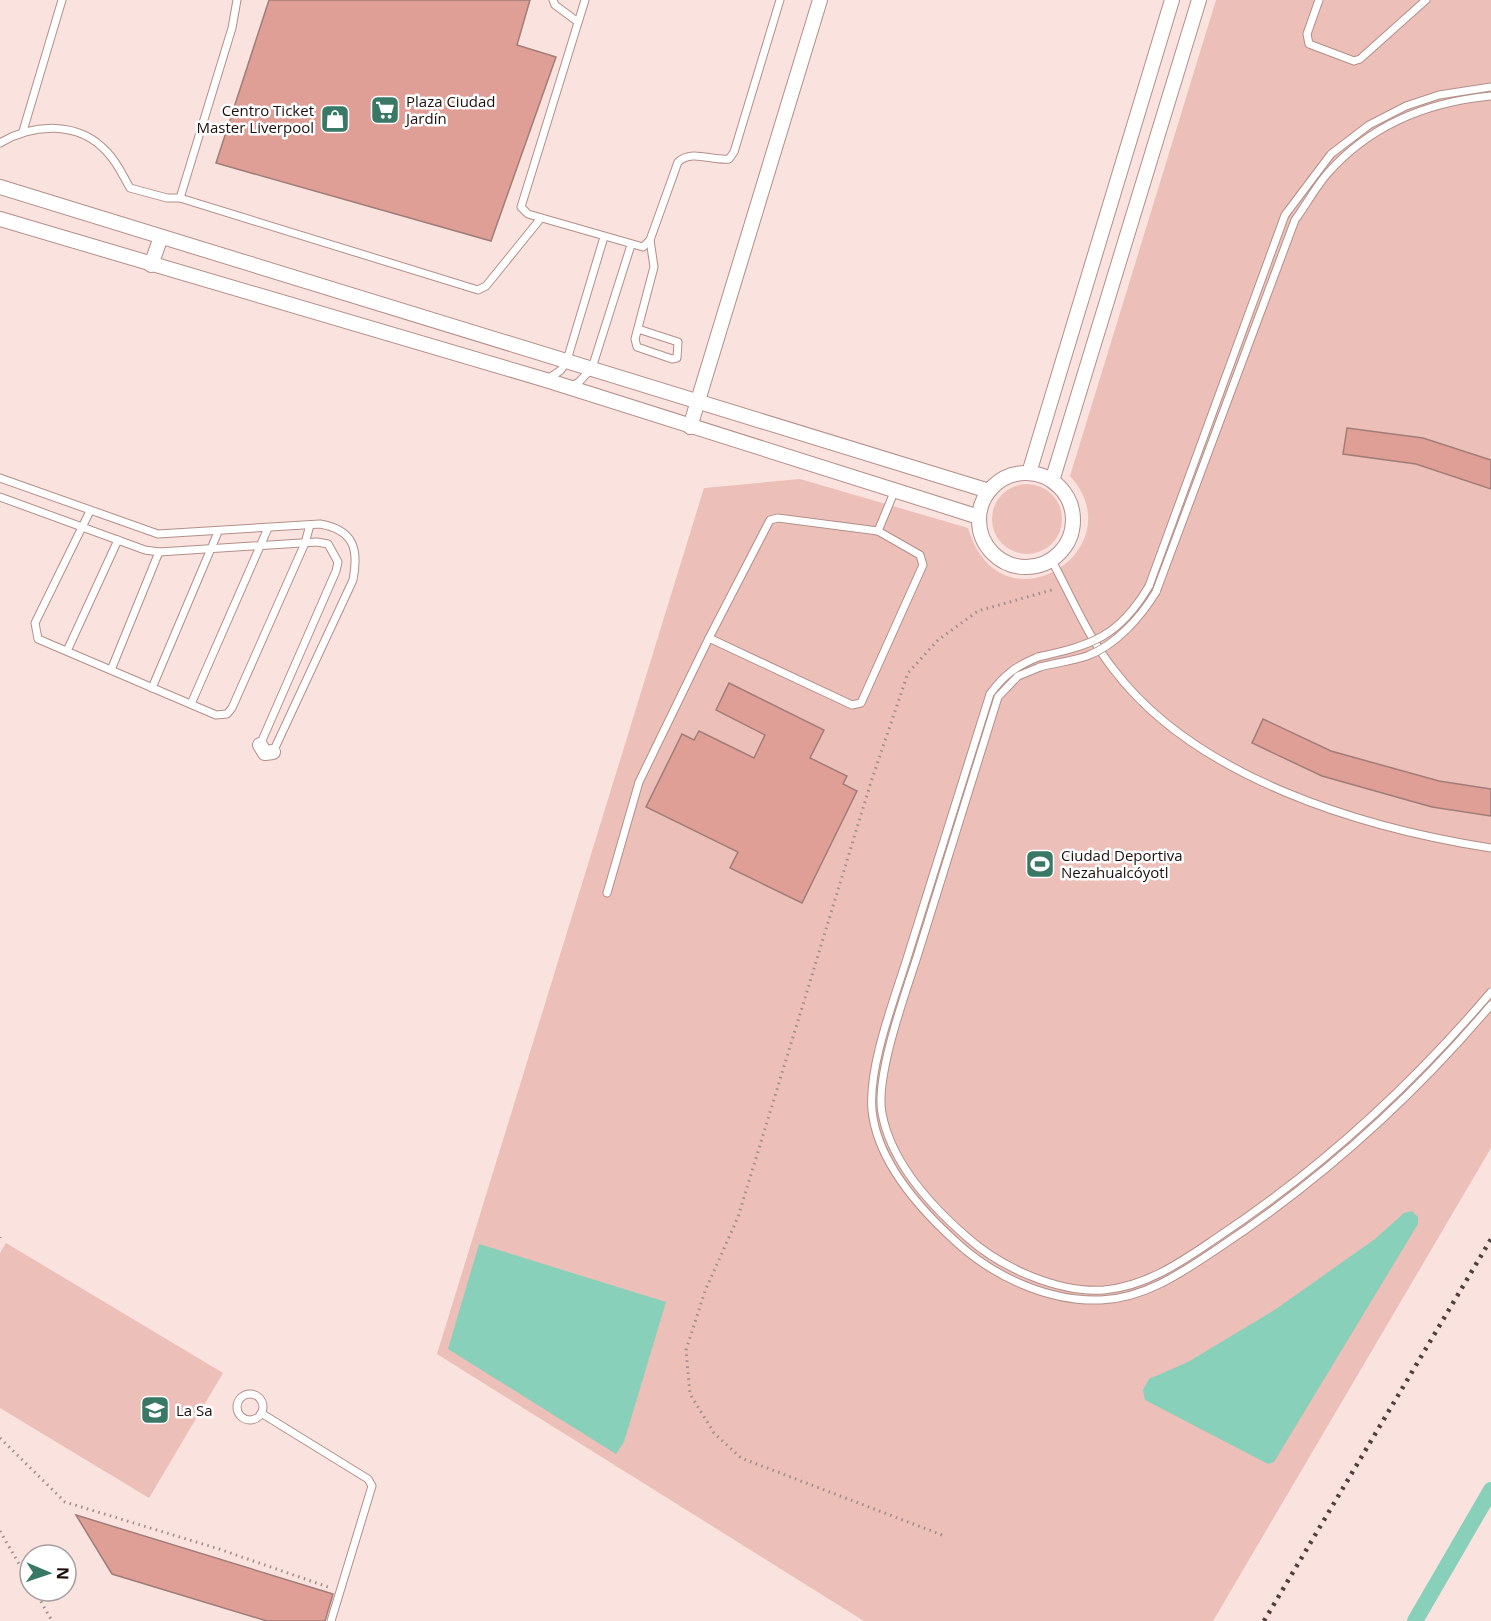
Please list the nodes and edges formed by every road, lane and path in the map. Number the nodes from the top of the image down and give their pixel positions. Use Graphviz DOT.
graph roads {
  1 [pos="62,0"];
  2 [pos="237,0"];
  3 [pos="553,0"];
  4 [pos="585,0"];
  5 [pos="780,0"];
  6 [pos="820,0"];
  7 [pos="1172,0"];
  8 [pos="1199,0"];
  9 [pos="1319,0"];
  10 [pos="1426,0"];
  11 [pos="578,22"];
  12 [pos="1491,87"];
  13 [pos="1491,96"];
  14 [pos="23,132"];
  15 [pos="0,143"];
  16 [pos="0,187"];
  17 [pos="180,198"];
  18 [pos="541,218"];
  19 [pos="0,219"];
  20 [pos="161,237"];
  21 [pos="604,237"];
  22 [pos="650,240"];
  23 [pos="631,245"];
  24 [pos="151,265"];
  25 [pos="638,329"];
  26 [pos="567,360"];
  27 [pos="592,368"];
  28 [pos="546,380"];
  29 [pos="569,387"];
  30 [pos="698,401"];
  31 [pos="690,426"];
  32 [pos="1029,473"];
  33 [pos="0,478"];
  34 [pos="1052,482"];
  35 [pos="896,490"];
  36 [pos="989,491"];
  37 [pos="0,497"];
  38 [pos="90,511"];
  39 [pos="979,517"];
  40 [pos="310,525"];
  41 [pos="81,526"];
  42 [pos="268,528"];
  43 [pos="878,531"];
  44 [pos="218,532"];
  45 [pos="118,540"];
  46 [pos="305,543"];
  47 [pos="261,546"];
  48 [pos="212,549"];
  49 [pos="159,552"];
  50 [pos="1051,559"];
  51 [pos="1065,586"];
  52 [pos="709,638"];
  53 [pos="67,651"];
  54 [pos="111,670"];
  55 [pos="152,688"];
  56 [pos="191,704"];
  57 [pos="260,745"];
  58 [pos="273,752"];
  59 [pos="1491,848"];
  60 [pos="607,893"];
  61 [pos="1491,992"];
  62 [pos="1491,1005"];
  63 [pos="261,1413"];
  64 [pos="0,1438"];
  65 [pos="0,1531"];
  66 [pos="942,1535"];
  67 [pos="18,1562"];
  68 [pos="340,1591"];
  69 [pos="42,1603"];
  70 [pos="52,1621"];
  71 [pos="331,1621"];
  1 -- 14 [label="lane"];
  2 -- 17 [label="lane"];
  3 -- 11 [label="lane"];
  4 -- 11 [label="lane"];
  5 -- 22 [label="lane"];
  6 -- 30 [label="street"];
  7 -- 32 [label="street"];
  8 -- 34 [label="street"];
  9 -- 10 [label="lane"];
  11 -- 18 [label="lane"];
  12 -- 62 [label="lane, bridge"];
  13 -- 61 [label="lane, bridge"];
  14 -- 15 [label="lane"];
  14 -- 17 [label="lane"];
  16 -- 20 [label="street"];
  17 -- 18 [label="lane"];
  18 -- 21 [label="lane"];
  19 -- 24 [label="street"];
  20 -- 24 [label="street"];
  20 -- 26 [label="street"];
  21 -- 23 [label="lane"];
  21 -- 26 [label="lane"];
  22 -- 23 [label="lane"];
  22 -- 25 [label="lane"];
  23 -- 27 [label="lane"];
  24 -- 28 [label="street"];
  25 -- 25 [label="lane"];
  26 -- 27 [label="street"];
  26 -- 28 [label="lane"];
  27 -- 29 [label="lane"];
  27 -- 30 [label="street"];
  28 -- 29 [label="street"];
  29 -- 31 [label="street"];
  30 -- 31 [label="street"];
  30 -- 36 [label="street"];
  31 -- 35 [label="street"];
  32 -- 34 [label="street"];
  32 -- 36 [label="street"];
  33 -- 38 [label="lane"];
  34 -- 50 [label="street"];
  35 -- 39 [label="street"];
  35 -- 43 [label="lane"];
  36 -- 39 [label="street"];
  37 -- 41 [label="lane"];
  38 -- 41 [label="lane"];
  38 -- 44 [label="lane"];
  39 -- 50 [label="street"];
  40 -- 42 [label="lane"];
  40 -- 46 [label="lane"];
  40 -- 58 [label="lane"];
  41 -- 45 [label="lane"];
  41 -- 53 [label="lane"];
  42 -- 44 [label="lane"];
  42 -- 47 [label="lane"];
  43 -- 52 [label="lane"];
  43 -- 52 [label="lane"];
  44 -- 48 [label="lane"];
  45 -- 49 [label="lane"];
  45 -- 53 [label="lane"];
  46 -- 47 [label="lane"];
  46 -- 56 [label="lane"];
  46 -- 57 [label="lane"];
  47 -- 48 [label="lane"];
  47 -- 56 [label="lane"];
  48 -- 49 [label="lane"];
  48 -- 55 [label="lane"];
  49 -- 54 [label="lane"];
  50 -- 51 [label="lane"];
  51 -- 59 [label="lane"];
  51 -- 66 [label="path"];
  52 -- 60 [label="lane"];
  53 -- 54 [label="lane"];
  54 -- 55 [label="lane"];
  55 -- 56 [label="lane"];
  57 -- 58 [label="street"];
  63 -- 68 [label="lane"];
  64 -- 68 [label="path"];
  65 -- 67 [label="path"];
  68 -- 71 [label="lane"];
  69 -- 70 [label="path"];
}
